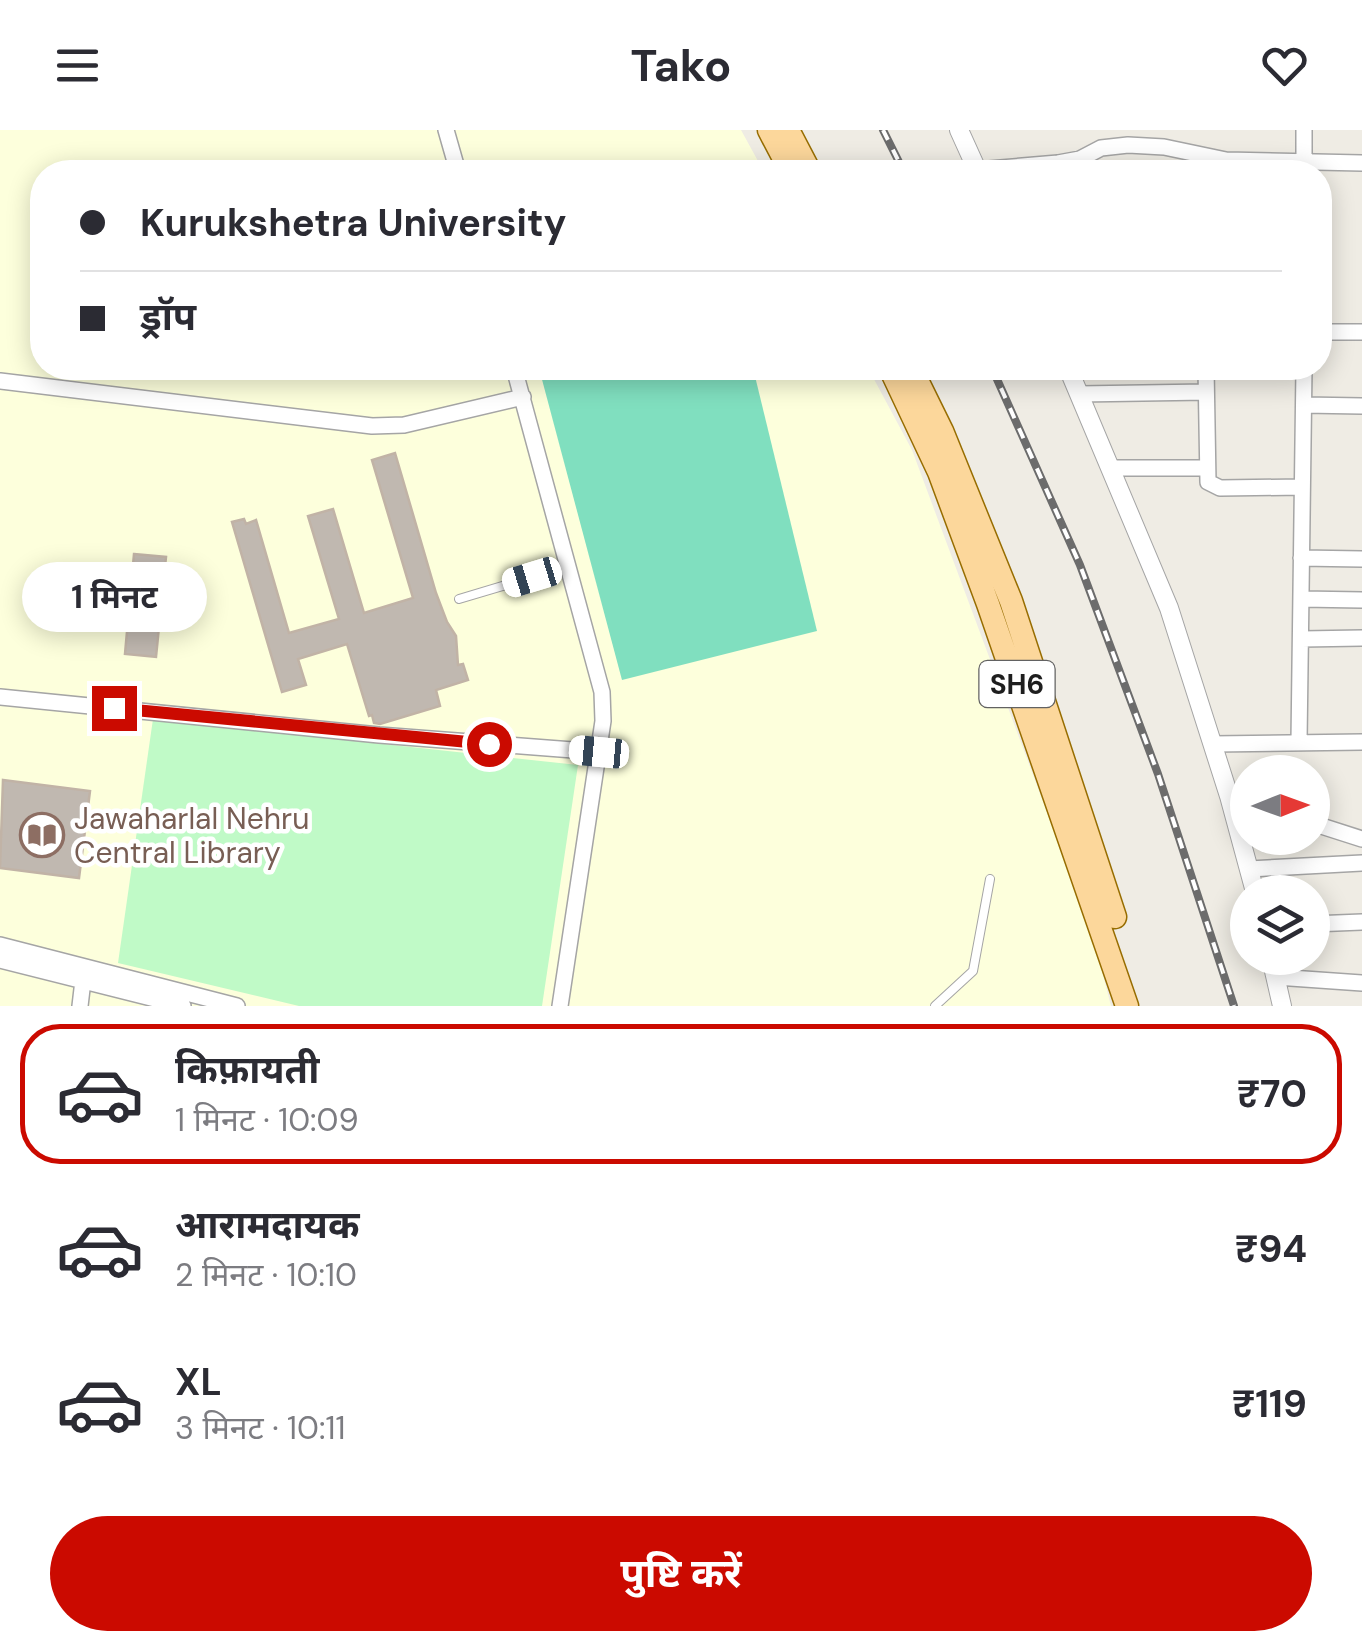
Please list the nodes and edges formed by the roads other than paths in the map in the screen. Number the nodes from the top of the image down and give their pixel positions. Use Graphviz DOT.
graph roads {
  1 [pos="446,130"];
  2 [pos="769,130"];
  3 [pos="788,130"];
  4 [pos="958,130"];
  5 [pos="1304,130"];
  6 [pos="455,160"];
  7 [pos="785,160"];
  8 [pos="804,160"];
  9 [pos="973,160"];
  10 [pos="1087,160"];
  11 [pos="1226,160"];
  12 [pos="1304,160"];
  13 [pos="1362,163"];
  14 [pos="1332,165"];
  15 [pos="1332,332"];
  16 [pos="1362,332"];
  17 [pos="518,380"];
  18 [pos="896,380"];
  19 [pos="916,380"];
  20 [pos="1074,380"];
  21 [pos="1206,380"];
  22 [pos="1304,380"];
  23 [pos="0,381"];
  24 [pos="1206,392"];
  25 [pos="1080,394"];
  26 [pos="523,397"];
  27 [pos="1304,405"];
  28 [pos="1362,406"];
  29 [pos="1111,468"];
  30 [pos="1207,468"];
  31 [pos="1302,487"];
  32 [pos="1301,558"];
  33 [pos="1362,559"];
  34 [pos="569,566"];
  35 [pos="459,599"];
  36 [pos="1302,600"];
  37 [pos="1362,600"];
  38 [pos="1362,638"];
  39 [pos="1302,639"];
  40 [pos="0,697"];
  41 [pos="1299,741"];
  42 [pos="1362,742"];
  43 [pos="1213,744"];
  44 [pos="599,752"];
  45 [pos="1230,781"];
  46 [pos="1330,829"];
  47 [pos="1362,839"];
  48 [pos="1247,855"];
  49 [pos="1362,864"];
  50 [pos="1249,870"];
  51 [pos="1250,875"];
  52 [pos="990,879"];
  53 [pos="1362,922"];
  54 [pos="1330,923"];
  55 [pos="0,945"];
  56 [pos="0,960"];
  57 [pos="84,974"];
  58 [pos="1275,975"];
  59 [pos="1276,978"];
  60 [pos="1362,982"];
  61 [pos="80,1006"];
  62 [pos="183,1006"];
  63 [pos="237,1006"];
  64 [pos="560,1006"];
  65 [pos="935,1006"];
  66 [pos="1127,1006"];
  67 [pos="1142,1006"];
  68 [pos="1282,1006"];
  1 -- 6 [label="street"];
  2 -- 7 [label="main road"];
  3 -- 8 [label="main road"];
  4 -- 9 [label="street"];
  5 -- 12 [label="street"];
  10 -- 11 [label="street"];
  13 -- 14 [label="street"];
  15 -- 16 [label="street"];
  17 -- 26 [label="street"];
  18 -- 66 [label="main road, SH6"];
  19 -- 67 [label="main road, SH6"];
  20 -- 25 [label="street"];
  21 -- 24 [label="street"];
  22 -- 27 [label="street"];
  23 -- 26 [label="street"];
  24 -- 25 [label="street"];
  24 -- 30 [label="street"];
  25 -- 29 [label="street"];
  26 -- 34 [label="street"];
  27 -- 28 [label="street"];
  27 -- 31 [label="street"];
  29 -- 30 [label="street"];
  29 -- 43 [label="street"];
  30 -- 31 [label="street"];
  31 -- 32 [label="street"];
  32 -- 33 [label="street"];
  32 -- 36 [label="street"];
  34 -- 35 [label="lane"];
  34 -- 44 [label="street"];
  36 -- 37 [label="street"];
  36 -- 39 [label="street"];
  38 -- 39 [label="street"];
  39 -- 41 [label="street"];
  40 -- 44 [label="street"];
  41 -- 42 [label="street"];
  41 -- 43 [label="street"];
  43 -- 45 [label="street"];
  44 -- 64 [label="street"];
  46 -- 47 [label="street"];
  48 -- 50 [label="street"];
  49 -- 50 [label="street"];
  50 -- 51 [label="street"];
  52 -- 65 [label="lane"];
  53 -- 54 [label="street"];
  55 -- 57 [label="street"];
  56 -- 57 [label="street"];
  57 -- 61 [label="street"];
  57 -- 62 [label="street"];
  57 -- 63 [label="street"];
  58 -- 59 [label="street"];
  59 -- 60 [label="street"];
  59 -- 68 [label="street"];
}
